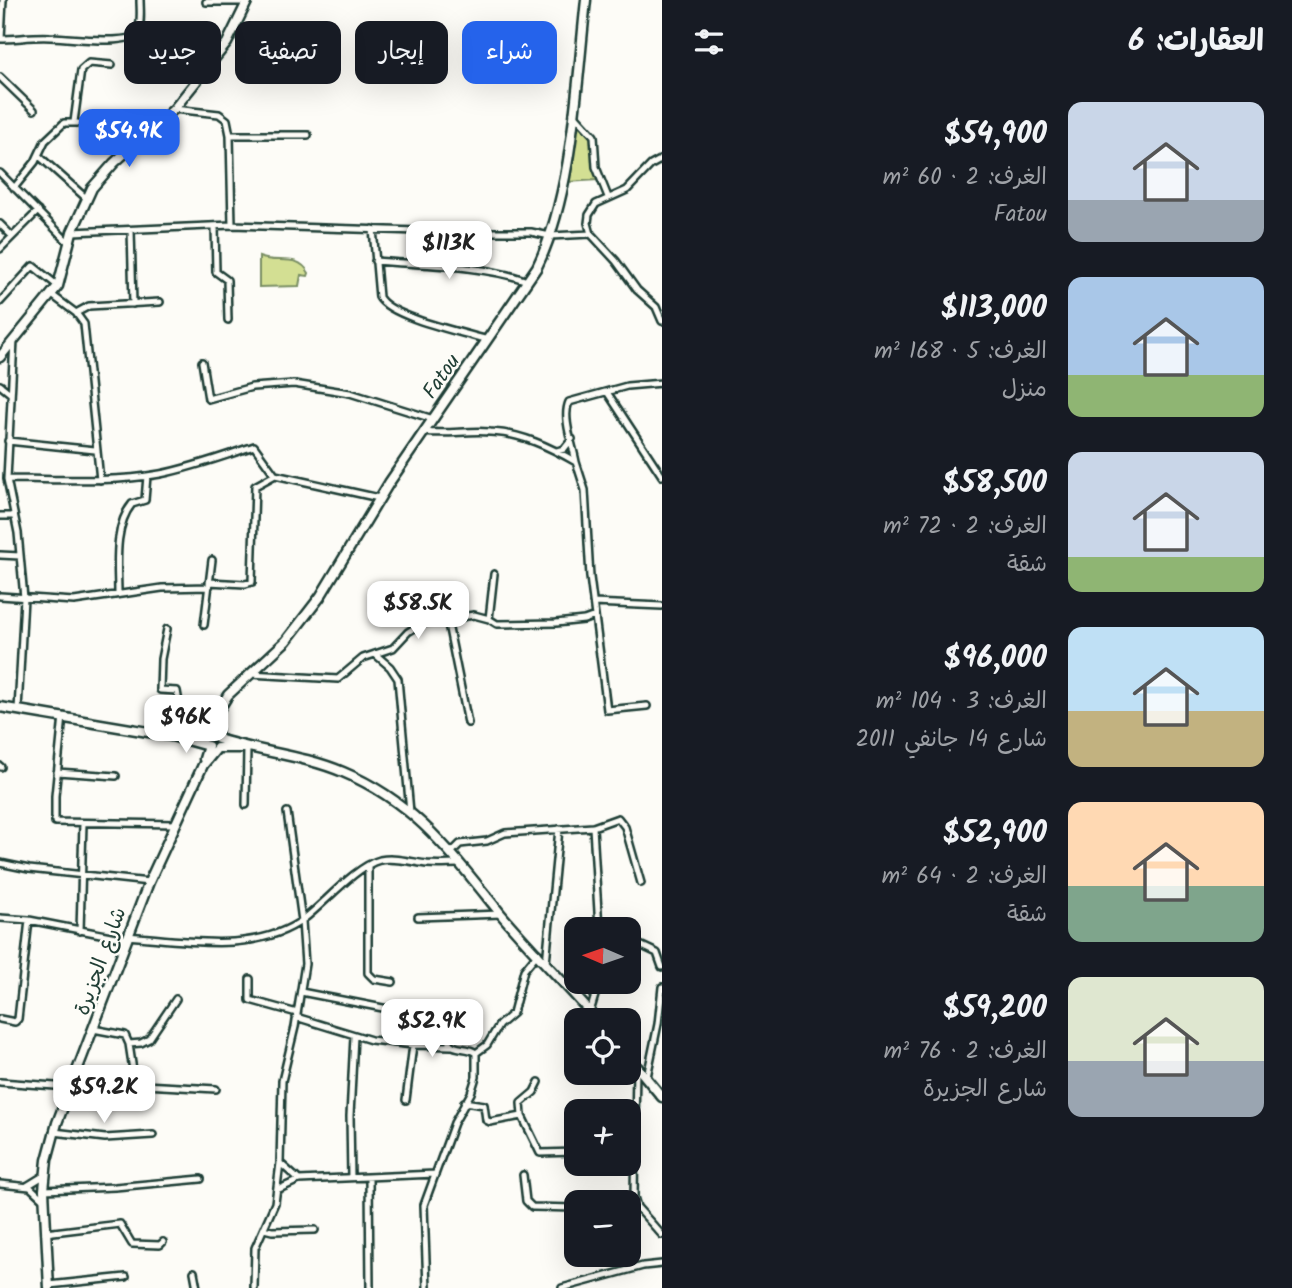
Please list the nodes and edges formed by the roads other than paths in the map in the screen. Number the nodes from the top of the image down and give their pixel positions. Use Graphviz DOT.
graph roads {
  1 [pos="3,0"];
  2 [pos="140,0"];
  3 [pos="586,0"];
  4 [pos="248,1"];
  5 [pos="206,2"];
  6 [pos="1,39"];
  7 [pos="112,65"];
  8 [pos="0,77"];
  9 [pos="174,109"];
  10 [pos="34,110"];
  11 [pos="573,113"];
  12 [pos="74,122"];
  13 [pos="230,135"];
  14 [pos="308,135"];
  15 [pos="131,149"];
  16 [pos="39,156"];
  17 [pos="662,159"];
  18 [pos="0,173"];
  19 [pos="14,188"];
  20 [pos="86,198"];
  21 [pos="608,198"];
  22 [pos="38,211"];
  23 [pos="0,224"];
  24 [pos="232,225"];
  25 [pos="215,226"];
  26 [pos="373,229"];
  27 [pos="131,230"];
  28 [pos="72,232"];
  29 [pos="591,234"];
  30 [pos="12,236"];
  31 [pos="550,236"];
  32 [pos="69,243"];
  33 [pos="0,249"];
  34 [pos="375,261"];
  35 [pos="527,281"];
  36 [pos="58,286"];
  37 [pos="52,295"];
  38 [pos="2,297"];
  39 [pos="160,302"];
  40 [pos="134,304"];
  41 [pos="76,313"];
  42 [pos="228,320"];
  43 [pos="662,321"];
  44 [pos="14,340"];
  45 [pos="488,340"];
  46 [pos="0,357"];
  47 [pos="202,362"];
  48 [pos="662,383"];
  49 [pos="0,384"];
  50 [pos="607,392"];
  51 [pos="10,393"];
  52 [pos="0,408"];
  53 [pos="9,409"];
  54 [pos="433,419"];
  55 [pos="425,432"];
  56 [pos="572,439"];
  57 [pos="8,441"];
  58 [pos="95,450"];
  59 [pos="557,451"];
  60 [pos="576,462"];
  61 [pos="275,475"];
  62 [pos="147,476"];
  63 [pos="662,476"];
  64 [pos="7,479"];
  65 [pos="100,480"];
  66 [pos="379,498"];
  67 [pos="0,516"];
  68 [pos="14,516"];
  69 [pos="0,555"];
  70 [pos="20,556"];
  71 [pos="212,560"];
  72 [pos="494,573"];
  73 [pos="209,584"];
  74 [pos="118,594"];
  75 [pos="0,596"];
  76 [pos="24,598"];
  77 [pos="593,603"];
  78 [pos="662,606"];
  79 [pos="595,616"];
  80 [pos="447,619"];
  81 [pos="489,619"];
  82 [pos="204,625"];
  83 [pos="167,629"];
  84 [pos="375,654"];
  85 [pos="250,674"];
  86 [pos="647,705"];
  87 [pos="0,707"];
  88 [pos="220,708"];
  89 [pos="18,710"];
  90 [pos="63,716"];
  91 [pos="468,723"];
  92 [pos="213,743"];
  93 [pos="247,748"];
  94 [pos="57,772"];
  95 [pos="116,776"];
  96 [pos="246,805"];
  97 [pos="287,812"];
  98 [pos="410,812"];
  99 [pos="83,823"];
  100 [pos="176,824"];
  101 [pos="593,827"];
  102 [pos="559,829"];
  103 [pos="452,852"];
  104 [pos="0,863"];
  105 [pos="462,863"];
  106 [pos="368,866"];
  107 [pos="82,875"];
  108 [pos="149,882"];
  109 [pos="640,883"];
  110 [pos="501,914"];
  111 [pos="418,917"];
  112 [pos="598,917"];
  113 [pos="0,918"];
  114 [pos="29,920"];
  115 [pos="302,921"];
  116 [pos="80,931"];
  117 [pos="127,937"];
  118 [pos="641,945"];
  119 [pos="538,953"];
  120 [pos="546,963"];
  121 [pos="662,967"];
  122 [pos="250,979"];
  123 [pos="393,982"];
  124 [pos="662,987"];
  125 [pos="301,992"];
  126 [pos="176,999"];
  127 [pos="586,1008"];
  128 [pos="388,1009"];
  129 [pos="450,1010"];
  130 [pos="297,1015"];
  131 [pos="0,1019"];
  132 [pos="93,1029"];
  133 [pos="354,1036"];
  134 [pos="129,1044"];
  135 [pos="413,1045"];
  136 [pos="452,1046"];
  137 [pos="476,1053"];
  138 [pos="641,1071"];
  139 [pos="647,1077"];
  140 [pos="539,1082"];
  141 [pos="0,1083"];
  142 [pos="145,1085"];
  143 [pos="636,1085"];
  144 [pos="68,1089"];
  145 [pos="216,1089"];
  146 [pos="662,1097"];
  147 [pos="406,1100"];
  148 [pos="464,1102"];
  149 [pos="522,1116"];
  150 [pos="54,1132"];
  151 [pos="153,1135"];
  152 [pos="564,1152"];
  153 [pos="280,1163"];
  154 [pos="435,1174"];
  155 [pos="45,1175"];
  156 [pos="523,1175"];
  157 [pos="351,1178"];
  158 [pos="369,1178"];
  159 [pos="201,1179"];
  160 [pos="299,1180"];
  161 [pos="0,1184"];
  162 [pos="27,1186"];
  163 [pos="44,1190"];
  164 [pos="634,1190"];
  165 [pos="276,1191"];
  166 [pos="44,1200"];
  167 [pos="564,1208"];
  168 [pos="641,1211"];
  169 [pos="264,1229"];
  170 [pos="315,1230"];
  171 [pos="45,1233"];
  172 [pos="662,1235"];
  173 [pos="163,1242"];
  174 [pos="662,1264"];
  175 [pos="194,1272"];
  176 [pos="126,1277"];
  177 [pos="579,1286"];
  178 [pos="49,1287"];
  179 [pos="197,1288"];
  180 [pos="254,1288"];
  181 [pos="370,1288"];
  182 [pos="428,1288"];
  183 [pos="562,1288"];
  1 -- 6 [label="street"];
  2 -- 6 [label="street"];
  3 -- 11 [label="street, Fatou"];
  4 -- 5 [label="street"];
  4 -- 9 [label="street"];
  7 -- 12 [label="street"];
  8 -- 10 [label="street"];
  9 -- 13 [label="street"];
  9 -- 15 [label="street"];
  11 -- 21 [label="street"];
  11 -- 31 [label="street, Fatou"];
  12 -- 15 [label="street"];
  12 -- 16 [label="street"];
  13 -- 14 [label="street"];
  13 -- 24 [label="street"];
  15 -- 20 [label="street"];
  16 -- 19 [label="street"];
  16 -- 20 [label="street"];
  17 -- 21 [label="street"];
  18 -- 19 [label="street"];
  19 -- 22 [label="street"];
  20 -- 28 [label="street"];
  21 -- 29 [label="street"];
  22 -- 30 [label="street"];
  22 -- 32 [label="street"];
  23 -- 30 [label="street"];
  24 -- 25 [label="street"];
  24 -- 26 [label="street"];
  25 -- 27 [label="street"];
  25 -- 42 [label="street"];
  26 -- 31 [label="street"];
  26 -- 34 [label="street"];
  27 -- 28 [label="street"];
  27 -- 40 [label="street"];
  28 -- 32 [label="street"];
  29 -- 31 [label="street"];
  29 -- 43 [label="street"];
  30 -- 33 [label="street"];
  31 -- 35 [label="street, Fatou"];
  32 -- 36 [label="street"];
  34 -- 35 [label="street"];
  34 -- 45 [label="street"];
  35 -- 45 [label="street, Fatou"];
  36 -- 37 [label="street"];
  36 -- 38 [label="street"];
  37 -- 41 [label="street"];
  37 -- 44 [label="street"];
  39 -- 40 [label="street"];
  40 -- 41 [label="street"];
  41 -- 58 [label="street"];
  44 -- 46 [label="street"];
  44 -- 51 [label="street"];
  45 -- 54 [label="street, Fatou"];
  47 -- 54 [label="street"];
  48 -- 50 [label="street"];
  49 -- 51 [label="street"];
  50 -- 56 [label="street"];
  50 -- 63 [label="street"];
  51 -- 53 [label="street"];
  52 -- 53 [label="street"];
  53 -- 57 [label="street"];
  54 -- 55 [label="street, Fatou"];
  55 -- 59 [label="street"];
  55 -- 66 [label="street, Fatou"];
  56 -- 59 [label="street"];
  56 -- 60 [label="street"];
  57 -- 58 [label="street"];
  57 -- 64 [label="street"];
  58 -- 65 [label="street"];
  59 -- 60 [label="street"];
  60 -- 77 [label="street"];
  61 -- 62 [label="street"];
  61 -- 66 [label="street"];
  61 -- 73 [label="street"];
  62 -- 65 [label="street"];
  62 -- 74 [label="street"];
  64 -- 65 [label="street"];
  64 -- 68 [label="street"];
  66 -- 85 [label="street, Fatou"];
  67 -- 68 [label="street"];
  68 -- 70 [label="street"];
  69 -- 70 [label="street"];
  70 -- 76 [label="street"];
  71 -- 73 [label="street"];
  72 -- 81 [label="street"];
  73 -- 74 [label="street"];
  73 -- 82 [label="street"];
  74 -- 76 [label="street"];
  75 -- 76 [label="street"];
  76 -- 89 [label="street"];
  77 -- 78 [label="street"];
  77 -- 79 [label="street"];
  79 -- 81 [label="street"];
  79 -- 86 [label="street"];
  80 -- 81 [label="street"];
  80 -- 84 [label="street"];
  80 -- 91 [label="street"];
  83 -- 88 [label="street"];
  84 -- 85 [label="street"];
  84 -- 98 [label="street"];
  85 -- 88 [label="street, Fatou"];
  87 -- 89 [label="street"];
  88 -- 92 [label="street, Fatou"];
  89 -- 90 [label="street"];
  90 -- 92 [label="street"];
  90 -- 94 [label="street"];
  92 -- 93 [label="street"];
  92 -- 100 [label="street, شارع الجزيرة"];
  93 -- 96 [label="street"];
  93 -- 98 [label="street"];
  94 -- 95 [label="street"];
  94 -- 99 [label="street"];
  97 -- 115 [label="street"];
  98 -- 103 [label="street"];
  99 -- 100 [label="street"];
  99 -- 107 [label="street"];
  100 -- 108 [label="street, شارع الجزيرة"];
  101 -- 102 [label="street"];
  101 -- 109 [label="street"];
  101 -- 112 [label="street"];
  102 -- 103 [label="street"];
  102 -- 120 [label="street"];
  103 -- 105 [label="street"];
  104 -- 107 [label="street"];
  105 -- 106 [label="street"];
  105 -- 110 [label="street"];
  106 -- 115 [label="street"];
  106 -- 123 [label="street"];
  107 -- 108 [label="street"];
  107 -- 116 [label="street"];
  108 -- 117 [label="street, شارع الجزيرة"];
  110 -- 111 [label="street"];
  110 -- 119 [label="street"];
  113 -- 114 [label="street"];
  114 -- 116 [label="street"];
  114 -- 131 [label="street"];
  115 -- 117 [label="street"];
  115 -- 125 [label="street"];
  116 -- 117 [label="street"];
  117 -- 132 [label="street, شارع الجزيرة"];
  118 -- 121 [label="street"];
  119 -- 120 [label="street"];
  119 -- 137 [label="street"];
  120 -- 127 [label="street"];
  122 -- 130 [label="street"];
  124 -- 139 [label="street"];
  125 -- 128 [label="street"];
  125 -- 130 [label="street"];
  126 -- 134 [label="street"];
  129 -- 136 [label="street"];
  130 -- 133 [label="street"];
  130 -- 153 [label="street"];
  132 -- 134 [label="street"];
  132 -- 144 [label="street, شارع الجزيرة"];
  133 -- 135 [label="street"];
  133 -- 157 [label="street"];
  134 -- 142 [label="street"];
  135 -- 136 [label="street"];
  135 -- 147 [label="street"];
  136 -- 137 [label="street"];
  137 -- 148 [label="street"];
  138 -- 139 [label="street"];
  139 -- 146 [label="street"];
  140 -- 149 [label="street"];
  141 -- 144 [label="street"];
  142 -- 144 [label="street"];
  142 -- 145 [label="street"];
  143 -- 164 [label="street"];
  144 -- 150 [label="street, شارع الجزيرة"];
  148 -- 149 [label="street"];
  148 -- 154 [label="street"];
  149 -- 152 [label="street"];
  150 -- 151 [label="street"];
  150 -- 155 [label="street, شارع الجزيرة"];
  153 -- 160 [label="street"];
  153 -- 165 [label="street"];
  154 -- 158 [label="street"];
  154 -- 182 [label="street"];
  155 -- 162 [label="street"];
  155 -- 163 [label="street, شارع الجزيرة"];
  156 -- 167 [label="street"];
  157 -- 158 [label="street"];
  157 -- 160 [label="street"];
  158 -- 181 [label="street"];
  159 -- 163 [label="street"];
  160 -- 165 [label="street"];
  161 -- 162 [label="street"];
  162 -- 166 [label="street"];
  163 -- 166 [label="street, شارع الجزيرة"];
  165 -- 169 [label="street"];
  166 -- 171 [label="street, شارع الجزيرة"];
  168 -- 172 [label="street"];
  169 -- 170 [label="street"];
  169 -- 180 [label="street"];
  171 -- 173 [label="street"];
  171 -- 178 [label="street, شارع الجزيرة"];
  174 -- 177 [label="street"];
  175 -- 179 [label="street"];
  176 -- 178 [label="street"];
  177 -- 183 [label="street"];
}
